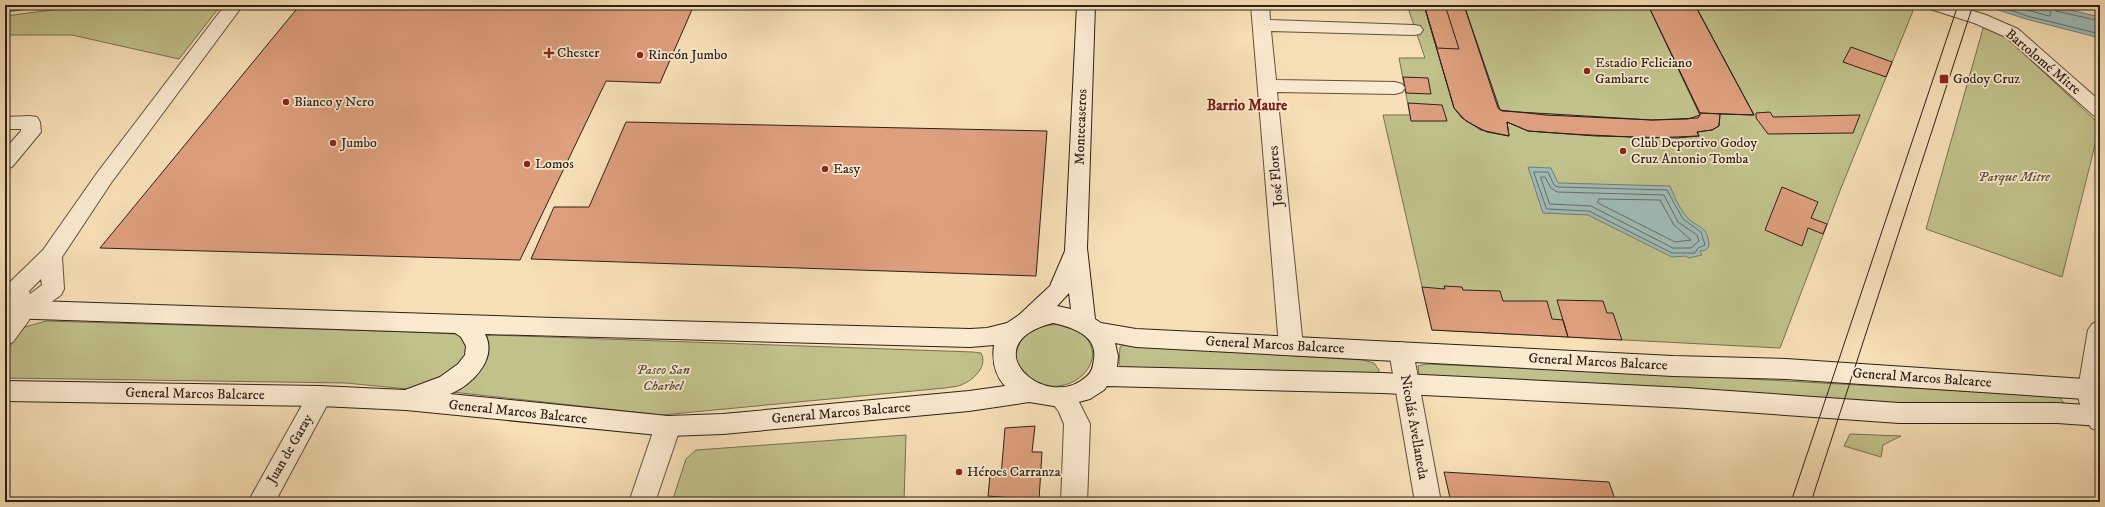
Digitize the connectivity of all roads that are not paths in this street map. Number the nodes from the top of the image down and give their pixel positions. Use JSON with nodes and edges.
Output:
{"nodes":[{"id":1,"x":234,"y":5,"type":"edge"},
{"id":2,"x":1086,"y":5,"type":"edge"},
{"id":3,"x":1936,"y":5,"type":"edge"},
{"id":4,"x":1261,"y":15,"type":"edge"},
{"id":5,"x":1414,"y":30,"type":"dead end"},
{"id":6,"x":1268,"y":86,"type":"junction"},
{"id":7,"x":1395,"y":88,"type":"dead end"},
{"id":8,"x":2100,"y":111,"type":"edge"},
{"id":9,"x":5,"y":123,"type":"edge"},
{"id":10,"x":5,"y":162,"type":"edge"},
{"id":11,"x":1076,"y":248,"type":"junction"},
{"id":12,"x":14,"y":310,"type":"edge"},
{"id":13,"x":459,"y":324,"type":"junction"},
{"id":14,"x":1019,"y":326,"type":"junction"},
{"id":15,"x":1091,"y":326,"type":"junction"},
{"id":16,"x":2100,"y":330,"type":"edge"},
{"id":17,"x":5,"y":336,"type":"edge"},
{"id":18,"x":1291,"y":346,"type":"junction"},
{"id":19,"x":1401,"y":352,"type":"junction"},
{"id":20,"x":1101,"y":376,"type":"junction"},
{"id":21,"x":1406,"y":385,"type":"junction"},
{"id":22,"x":2095,"y":389,"type":"edge"},
{"id":23,"x":5,"y":391,"type":"edge"},
{"id":24,"x":1029,"y":392,"type":"junction"},
{"id":25,"x":320,"y":396,"type":"junction"},
{"id":26,"x":1060,"y":397,"type":"junction"},
{"id":27,"x":406,"y":400,"type":"junction"},
{"id":28,"x":2099,"y":418,"type":"edge"},
{"id":29,"x":668,"y":426,"type":"junction"},
{"id":30,"x":261,"y":502,"type":"edge"},
{"id":31,"x":642,"y":502,"type":"edge"},
{"id":32,"x":1074,"y":502,"type":"edge"},
{"id":33,"x":1428,"y":502,"type":"edge"}],
"edges":[{"from":1,"to":12,"type":"main road"},
{"from":2,"to":11,"type":"main road","name":"Montecaseros"},
{"from":3,"to":8,"type":"main road","name":"Bartolomé Mitre"},
{"from":4,"to":5,"type":"main road"},
{"from":4,"to":6,"type":"main road","name":"José Flores"},
{"from":6,"to":7,"type":"main road"},
{"from":6,"to":18,"type":"main road","name":"José Flores"},
{"from":9,"to":10,"type":"main road"},
{"from":11,"to":14,"type":"main road","name":"Montecaseros"},
{"from":11,"to":15,"type":"main road","name":"Montecaseros"},
{"from":12,"to":13,"type":"main road"},
{"from":12,"to":17,"type":"main road"},
{"from":13,"to":14,"type":"main road"},
{"from":13,"to":27,"type":"main road"},
{"from":14,"to":15,"type":"main road"},
{"from":14,"to":24,"type":"main road"},
{"from":15,"to":18,"type":"main road","name":"General Marcos Balcarce"},
{"from":15,"to":20,"type":"main road"},
{"from":16,"to":22,"type":"main road"},
{"from":18,"to":19,"type":"main road","name":"General Marcos Balcarce"},
{"from":19,"to":21,"type":"main road","name":"Nicolás Avellaneda"},
{"from":19,"to":22,"type":"main road","name":"General Marcos Balcarce"},
{"from":20,"to":21,"type":"main road"},
{"from":20,"to":26,"type":"main road"},
{"from":21,"to":28,"type":"main road"},
{"from":21,"to":33,"type":"main road","name":"Nicolás Avellaneda"},
{"from":22,"to":28,"type":"main road"},
{"from":23,"to":25,"type":"main road","name":"General Marcos Balcarce"},
{"from":24,"to":26,"type":"main road"},
{"from":24,"to":29,"type":"main road","name":"General Marcos Balcarce"},
{"from":25,"to":27,"type":"main road","name":"General Marcos Balcarce"},
{"from":25,"to":30,"type":"main road","name":"Juan de Garay"},
{"from":26,"to":32,"type":"main road"},
{"from":27,"to":29,"type":"main road","name":"General Marcos Balcarce"},
{"from":29,"to":31,"type":"main road"}]}
